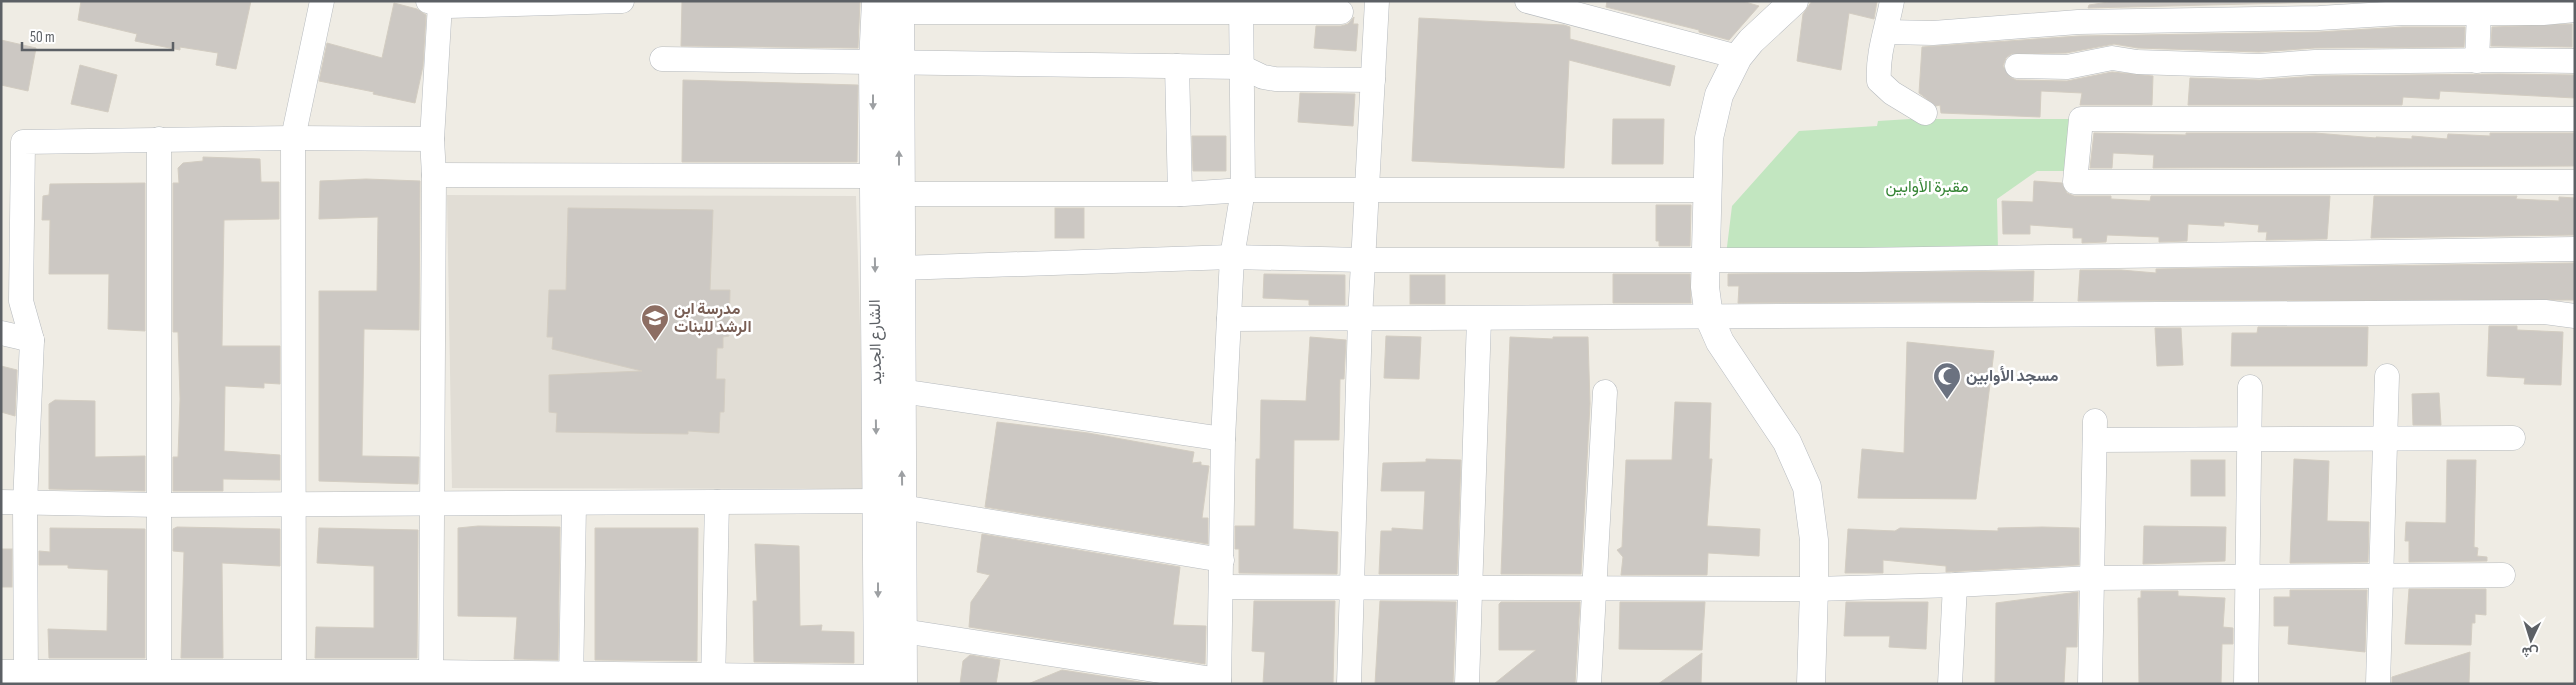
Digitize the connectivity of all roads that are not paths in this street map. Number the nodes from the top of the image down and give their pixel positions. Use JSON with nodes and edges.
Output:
{"nodes":[{"id":1,"x":322,"y":1,"type":"edge"},
{"id":2,"x":622,"y":1,"type":"edge"},
{"id":3,"x":1377,"y":1,"type":"edge"},
{"id":4,"x":1527,"y":1,"type":"edge"},
{"id":5,"x":1794,"y":1,"type":"edge"},
{"id":6,"x":1892,"y":1,"type":"edge"},
{"id":7,"x":434,"y":3,"type":"edge"},
{"id":8,"x":892,"y":5,"type":"edge"},
{"id":9,"x":1002,"y":6,"type":"edge"},
{"id":10,"x":1241,"y":6,"type":"edge"},
{"id":11,"x":2575,"y":10,"type":"edge"},
{"id":12,"x":1341,"y":12,"type":"dead end"},
{"id":13,"x":2479,"y":12,"type":"junction"},
{"id":14,"x":1887,"y":32,"type":"junction"},
{"id":15,"x":1738,"y":57,"type":"junction"},
{"id":16,"x":662,"y":59,"type":"dead end"},
{"id":17,"x":2477,"y":61,"type":"junction"},
{"id":18,"x":2575,"y":61,"type":"edge"},
{"id":19,"x":886,"y":63,"type":"junction"},
{"id":20,"x":1177,"y":66,"type":"junction"},
{"id":21,"x":2016,"y":66,"type":"dead end"},
{"id":22,"x":1242,"y":67,"type":"junction"},
{"id":23,"x":1372,"y":80,"type":"junction"},
{"id":24,"x":1925,"y":113,"type":"dead end"},
{"id":25,"x":2575,"y":118,"type":"edge"},
{"id":26,"x":293,"y":138,"type":"junction"},
{"id":27,"x":159,"y":139,"type":"junction"},
{"id":28,"x":432,"y":139,"type":"junction"},
{"id":29,"x":434,"y":175,"type":"junction"},
{"id":30,"x":874,"y":176,"type":"junction"},
{"id":31,"x":2575,"y":182,"type":"edge"},
{"id":32,"x":1244,"y":190,"type":"junction"},
{"id":33,"x":1706,"y":190,"type":"junction"},
{"id":34,"x":1367,"y":192,"type":"junction"},
{"id":35,"x":900,"y":194,"type":"junction"},
{"id":36,"x":1180,"y":194,"type":"junction"},
{"id":37,"x":2575,"y":249,"type":"edge"},
{"id":38,"x":1232,"y":257,"type":"junction"},
{"id":39,"x":1363,"y":260,"type":"junction"},
{"id":40,"x":1704,"y":260,"type":"junction"},
{"id":41,"x":900,"y":268,"type":"junction"},
{"id":42,"x":2575,"y":316,"type":"edge"},
{"id":43,"x":1709,"y":317,"type":"junction"},
{"id":44,"x":1230,"y":319,"type":"junction"},
{"id":45,"x":1360,"y":319,"type":"junction"},
{"id":46,"x":1478,"y":319,"type":"junction"},
{"id":47,"x":1,"y":333,"type":"edge"},
{"id":48,"x":32,"y":340,"type":"junction"},
{"id":49,"x":2387,"y":376,"type":"dead end"},
{"id":50,"x":2250,"y":387,"type":"dead end"},
{"id":51,"x":901,"y":391,"type":"junction"},
{"id":52,"x":1605,"y":392,"type":"dead end"},
{"id":53,"x":2385,"y":438,"type":"junction"},
{"id":54,"x":2513,"y":438,"type":"dead end"},
{"id":55,"x":1223,"y":439,"type":"junction"},
{"id":56,"x":2250,"y":440,"type":"junction"},
{"id":57,"x":1,"y":502,"type":"edge"},
{"id":58,"x":717,"y":502,"type":"junction"},
{"id":59,"x":432,"y":503,"type":"junction"},
{"id":60,"x":25,"y":504,"type":"junction"},
{"id":61,"x":294,"y":504,"type":"junction"},
{"id":62,"x":574,"y":504,"type":"junction"},
{"id":63,"x":890,"y":504,"type":"junction"},
{"id":64,"x":159,"y":505,"type":"junction"},
{"id":65,"x":1222,"y":560,"type":"junction"},
{"id":66,"x":2503,"y":575,"type":"dead end"},
{"id":67,"x":2381,"y":576,"type":"junction"},
{"id":68,"x":2247,"y":577,"type":"junction"},
{"id":69,"x":2092,"y":578,"type":"junction"},
{"id":70,"x":1955,"y":585,"type":"junction"},
{"id":71,"x":1471,"y":586,"type":"junction"},
{"id":72,"x":1221,"y":587,"type":"junction"},
{"id":73,"x":1352,"y":587,"type":"junction"},
{"id":74,"x":1594,"y":587,"type":"junction"},
{"id":75,"x":1814,"y":589,"type":"junction"},
{"id":76,"x":903,"y":631,"type":"junction"},
{"id":77,"x":1,"y":672,"type":"edge"},
{"id":78,"x":26,"y":678,"type":"edge"},
{"id":79,"x":159,"y":678,"type":"edge"},
{"id":80,"x":294,"y":678,"type":"edge"},
{"id":81,"x":431,"y":678,"type":"edge"},
{"id":82,"x":571,"y":678,"type":"edge"},
{"id":83,"x":713,"y":680,"type":"edge"},
{"id":84,"x":886,"y":681,"type":"edge"},
{"id":85,"x":1219,"y":682,"type":"edge"},
{"id":86,"x":1349,"y":684,"type":"edge"},
{"id":87,"x":1467,"y":684,"type":"edge"},
{"id":88,"x":1589,"y":684,"type":"edge"},
{"id":89,"x":1811,"y":684,"type":"edge"},
{"id":90,"x":1950,"y":684,"type":"edge"},
{"id":91,"x":2090,"y":684,"type":"edge"},
{"id":92,"x":2246,"y":684,"type":"edge"},
{"id":93,"x":2378,"y":684,"type":"edge"}],
"edges":[{"from":1,"to":26,"type":"street"},
{"from":2,"to":7,"type":"street"},
{"from":3,"to":23,"type":"street"},
{"from":4,"to":15,"type":"street"},
{"from":5,"to":15,"type":"street"},
{"from":6,"to":14,"type":"street"},
{"from":7,"to":28,"type":"street"},
{"from":8,"to":9,"type":"street"},
{"from":8,"to":19,"type":"street","name":"الشارع الجديد"},
{"from":9,"to":10,"type":"street"},
{"from":10,"to":12,"type":"street"},
{"from":10,"to":22,"type":"street"},
{"from":11,"to":13,"type":"street"},
{"from":13,"to":14,"type":"street"},
{"from":13,"to":17,"type":"street"},
{"from":14,"to":24,"type":"street"},
{"from":15,"to":33,"type":"street"},
{"from":16,"to":19,"type":"street"},
{"from":17,"to":18,"type":"street"},
{"from":17,"to":21,"type":"street"},
{"from":19,"to":20,"type":"street"},
{"from":19,"to":30,"type":"street","name":"الشارع الجديد","one_way":true},
{"from":35,"to":19,"type":"street","name":"الشارع الجديد","one_way":true},
{"from":20,"to":22,"type":"street"},
{"from":20,"to":36,"type":"street"},
{"from":22,"to":23,"type":"street"},
{"from":22,"to":32,"type":"street"},
{"from":23,"to":34,"type":"street"},
{"from":25,"to":31,"type":"street"},
{"from":26,"to":27,"type":"street"},
{"from":26,"to":28,"type":"street"},
{"from":26,"to":61,"type":"street"},
{"from":27,"to":48,"type":"street"},
{"from":27,"to":64,"type":"street"},
{"from":28,"to":29,"type":"street"},
{"from":29,"to":30,"type":"street"},
{"from":29,"to":59,"type":"street"},
{"from":30,"to":63,"type":"street","name":"الشارع الجديد","one_way":true},
{"from":32,"to":34,"type":"street"},
{"from":32,"to":36,"type":"street"},
{"from":32,"to":38,"type":"street"},
{"from":33,"to":34,"type":"street"},
{"from":33,"to":40,"type":"street"},
{"from":34,"to":39,"type":"street"},
{"from":35,"to":36,"type":"street"},
{"from":35,"to":41,"type":"street","name":"الشارع الجديد"},
{"from":37,"to":40,"type":"street"},
{"from":38,"to":39,"type":"street"},
{"from":38,"to":41,"type":"street"},
{"from":38,"to":44,"type":"street"},
{"from":39,"to":40,"type":"street"},
{"from":39,"to":45,"type":"street"},
{"from":40,"to":43,"type":"street"},
{"from":41,"to":51,"type":"street","name":"الشارع الجديد"},
{"from":42,"to":43,"type":"street"},
{"from":43,"to":46,"type":"street"},
{"from":43,"to":75,"type":"street"},
{"from":44,"to":45,"type":"street"},
{"from":44,"to":55,"type":"street"},
{"from":45,"to":46,"type":"street"},
{"from":45,"to":73,"type":"street"},
{"from":46,"to":71,"type":"street"},
{"from":47,"to":48,"type":"street"},
{"from":48,"to":60,"type":"street"},
{"from":49,"to":53,"type":"street"},
{"from":50,"to":56,"type":"street"},
{"from":51,"to":55,"type":"street"},
{"from":63,"to":51,"type":"street","name":"الشارع الجديد","one_way":true},
{"from":52,"to":74,"type":"street"},
{"from":53,"to":54,"type":"street"},
{"from":53,"to":56,"type":"street"},
{"from":53,"to":67,"type":"street"},
{"from":55,"to":65,"type":"street"},
{"from":56,"to":68,"type":"street"},
{"from":56,"to":69,"type":"street"},
{"from":57,"to":60,"type":"street"},
{"from":58,"to":62,"type":"street"},
{"from":58,"to":63,"type":"street"},
{"from":58,"to":83,"type":"street"},
{"from":59,"to":61,"type":"street"},
{"from":59,"to":62,"type":"street"},
{"from":59,"to":81,"type":"street"},
{"from":60,"to":64,"type":"street"},
{"from":60,"to":78,"type":"street"},
{"from":61,"to":64,"type":"street"},
{"from":61,"to":80,"type":"street"},
{"from":62,"to":82,"type":"street"},
{"from":63,"to":65,"type":"street"},
{"from":63,"to":76,"type":"street","name":"الشارع الجديد"},
{"from":63,"to":84,"type":"street","name":"الشارع الجديد","one_way":true},
{"from":64,"to":79,"type":"street"},
{"from":65,"to":72,"type":"street"},
{"from":66,"to":67,"type":"street"},
{"from":67,"to":68,"type":"street"},
{"from":67,"to":93,"type":"street"},
{"from":68,"to":69,"type":"street"},
{"from":68,"to":92,"type":"street"},
{"from":69,"to":70,"type":"street"},
{"from":69,"to":91,"type":"street"},
{"from":70,"to":75,"type":"street"},
{"from":70,"to":90,"type":"street"},
{"from":71,"to":73,"type":"street"},
{"from":71,"to":74,"type":"street"},
{"from":71,"to":87,"type":"street"},
{"from":72,"to":73,"type":"street"},
{"from":72,"to":85,"type":"street"},
{"from":73,"to":86,"type":"street"},
{"from":74,"to":75,"type":"street"},
{"from":74,"to":88,"type":"street"},
{"from":75,"to":89,"type":"street"},
{"from":76,"to":84,"type":"street","name":"الشارع الجديد"},
{"from":76,"to":85,"type":"street"},
{"from":77,"to":78,"type":"street"},
{"from":78,"to":79,"type":"street"},
{"from":79,"to":80,"type":"street"},
{"from":80,"to":81,"type":"street"},
{"from":81,"to":82,"type":"street"},
{"from":82,"to":83,"type":"street"},
{"from":83,"to":84,"type":"street"}]}
